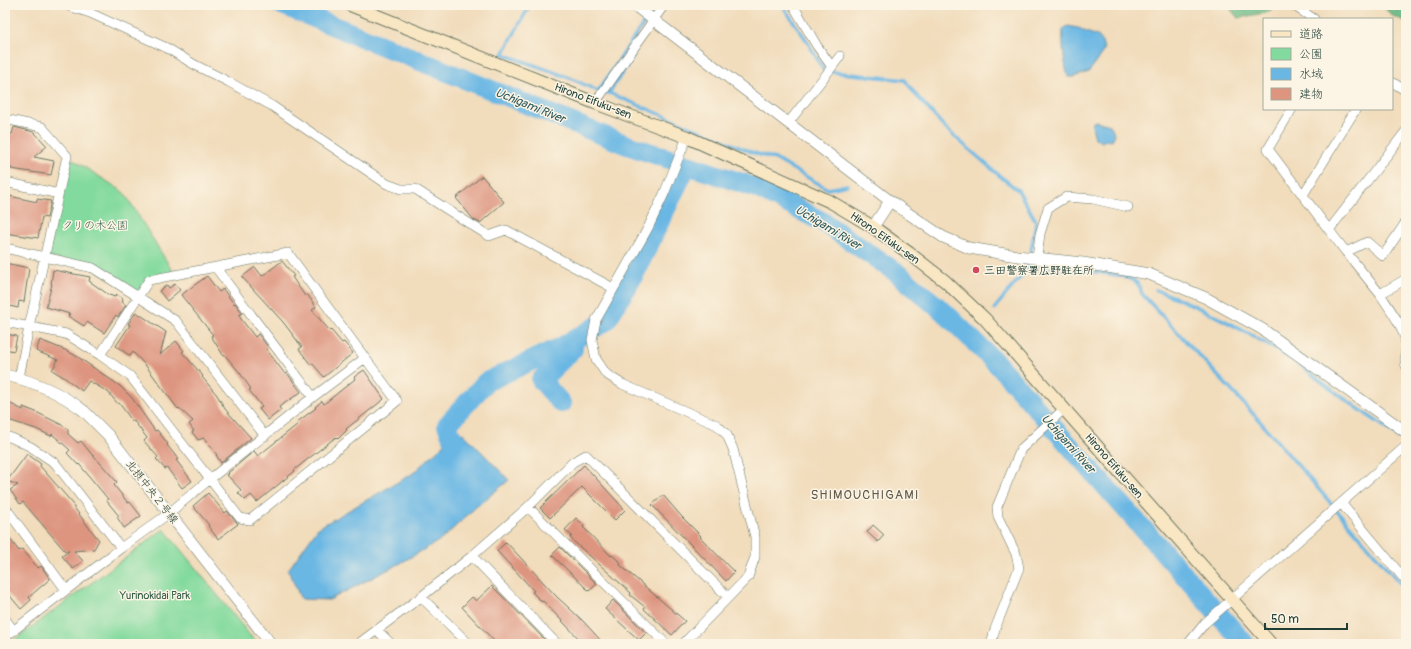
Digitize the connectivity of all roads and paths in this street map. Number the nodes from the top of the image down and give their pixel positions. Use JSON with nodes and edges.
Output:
{"nodes":[{"id":1,"x":66,"y":5,"type":"edge"},
{"id":2,"x":350,"y":5,"type":"edge"},
{"id":3,"x":634,"y":5,"type":"edge"},
{"id":4,"x":664,"y":5,"type":"edge"},
{"id":5,"x":793,"y":5,"type":"edge"},
{"id":6,"x":1293,"y":5,"type":"edge"},
{"id":7,"x":1312,"y":18,"type":"edge"},
{"id":8,"x":654,"y":19,"type":"junction"},
{"id":9,"x":840,"y":56,"type":"dead end"},
{"id":10,"x":832,"y":67,"type":"junction"},
{"id":11,"x":1393,"y":83,"type":"edge"},
{"id":12,"x":1406,"y":91,"type":"edge"},
{"id":13,"x":595,"y":103,"type":"junction"},
{"id":14,"x":1291,"y":110,"type":"edge"},
{"id":15,"x":1355,"y":110,"type":"edge"},
{"id":16,"x":5,"y":119,"type":"edge"},
{"id":17,"x":789,"y":122,"type":"junction"},
{"id":18,"x":1406,"y":131,"type":"edge"},
{"id":19,"x":685,"y":141,"type":"junction"},
{"id":20,"x":5,"y":182,"type":"edge"},
{"id":21,"x":59,"y":194,"type":"junction"},
{"id":22,"x":1302,"y":195,"type":"junction"},
{"id":23,"x":890,"y":201,"type":"junction"},
{"id":24,"x":1128,"y":207,"type":"dead end"},
{"id":25,"x":1406,"y":222,"type":"edge"},
{"id":26,"x":873,"y":226,"type":"junction"},
{"id":27,"x":1329,"y":230,"type":"junction"},
{"id":28,"x":5,"y":248,"type":"edge"},
{"id":29,"x":1346,"y":252,"type":"junction"},
{"id":30,"x":45,"y":256,"type":"junction"},
{"id":31,"x":1036,"y":258,"type":"junction"},
{"id":32,"x":216,"y":268,"type":"junction"},
{"id":33,"x":1406,"y":279,"type":"edge"},
{"id":34,"x":613,"y":288,"type":"junction"},
{"id":35,"x":1380,"y":294,"type":"junction"},
{"id":36,"x":139,"y":297,"type":"junction"},
{"id":37,"x":5,"y":322,"type":"edge"},
{"id":38,"x":1403,"y":324,"type":"edge"},
{"id":39,"x":29,"y":327,"type":"junction"},
{"id":40,"x":1406,"y":344,"type":"edge"},
{"id":41,"x":100,"y":355,"type":"junction"},
{"id":42,"x":366,"y":358,"type":"junction"},
{"id":43,"x":1406,"y":366,"type":"edge"},
{"id":44,"x":5,"y":375,"type":"edge"},
{"id":45,"x":19,"y":378,"type":"junction"},
{"id":46,"x":313,"y":397,"type":"junction"},
{"id":47,"x":1064,"y":409,"type":"junction"},
{"id":48,"x":1406,"y":432,"type":"edge"},
{"id":49,"x":5,"y":436,"type":"edge"},
{"id":50,"x":265,"y":436,"type":"junction"},
{"id":51,"x":1406,"y":446,"type":"edge"},
{"id":52,"x":210,"y":479,"type":"junction"},
{"id":53,"x":1341,"y":503,"type":"junction"},
{"id":54,"x":528,"y":506,"type":"junction"},
{"id":55,"x":5,"y":507,"type":"edge"},
{"id":56,"x":168,"y":514,"type":"junction"},
{"id":57,"x":122,"y":548,"type":"junction"},
{"id":58,"x":472,"y":556,"type":"junction"},
{"id":59,"x":1406,"y":581,"type":"edge"},
{"id":60,"x":66,"y":590,"type":"junction"},
{"id":61,"x":421,"y":597,"type":"junction"},
{"id":62,"x":728,"y":597,"type":"junction"},
{"id":63,"x":1232,"y":600,"type":"junction"},
{"id":64,"x":5,"y":619,"type":"edge"},
{"id":65,"x":377,"y":630,"type":"junction"},
{"id":66,"x":14,"y":631,"type":"junction"},
{"id":67,"x":5,"y":637,"type":"edge"},
{"id":68,"x":271,"y":644,"type":"edge"},
{"id":69,"x":358,"y":644,"type":"edge"},
{"id":70,"x":391,"y":644,"type":"edge"},
{"id":71,"x":469,"y":644,"type":"edge"},
{"id":72,"x":557,"y":644,"type":"edge"},
{"id":73,"x":666,"y":644,"type":"edge"},
{"id":74,"x":683,"y":644,"type":"edge"},
{"id":75,"x":991,"y":644,"type":"edge"},
{"id":76,"x":1188,"y":644,"type":"edge"},
{"id":77,"x":1271,"y":644,"type":"edge"}],
"edges":[{"from":1,"to":34,"type":"street"},
{"from":2,"to":13,"type":"main road","name":"Hirono Eifuku-sen"},
{"from":3,"to":8,"type":"street"},
{"from":4,"to":8,"type":"street"},
{"from":5,"to":10,"type":"street"},
{"from":6,"to":7,"type":"street"},
{"from":8,"to":13,"type":"street"},
{"from":8,"to":17,"type":"street"},
{"from":9,"to":10,"type":"street"},
{"from":10,"to":17,"type":"street"},
{"from":11,"to":12,"type":"street"},
{"from":13,"to":19,"type":"main road","name":"Hirono Eifuku-sen"},
{"from":14,"to":22,"type":"street"},
{"from":15,"to":22,"type":"street"},
{"from":16,"to":21,"type":"street"},
{"from":17,"to":23,"type":"street"},
{"from":18,"to":27,"type":"street"},
{"from":19,"to":26,"type":"main road","name":"Hirono Eifuku-sen"},
{"from":19,"to":34,"type":"street"},
{"from":20,"to":21,"type":"street"},
{"from":21,"to":30,"type":"street"},
{"from":22,"to":27,"type":"street"},
{"from":23,"to":26,"type":"street"},
{"from":23,"to":31,"type":"street"},
{"from":24,"to":31,"type":"street"},
{"from":25,"to":29,"type":"street"},
{"from":26,"to":47,"type":"main road","name":"Hirono Eifuku-sen"},
{"from":27,"to":29,"type":"street"},
{"from":28,"to":30,"type":"street"},
{"from":29,"to":35,"type":"street"},
{"from":30,"to":36,"type":"street"},
{"from":30,"to":39,"type":"street"},
{"from":31,"to":48,"type":"street"},
{"from":32,"to":36,"type":"street"},
{"from":32,"to":42,"type":"street"},
{"from":32,"to":46,"type":"street"},
{"from":33,"to":35,"type":"street"},
{"from":34,"to":62,"type":"street"},
{"from":35,"to":38,"type":"street"},
{"from":36,"to":41,"type":"street"},
{"from":36,"to":50,"type":"street"},
{"from":37,"to":39,"type":"street"},
{"from":38,"to":40,"type":"street"},
{"from":39,"to":41,"type":"street"},
{"from":39,"to":45,"type":"street"},
{"from":40,"to":43,"type":"street"},
{"from":41,"to":52,"type":"street"},
{"from":42,"to":46,"type":"street"},
{"from":42,"to":52,"type":"street"},
{"from":44,"to":45,"type":"street","name":"北摂中央２号線"},
{"from":45,"to":56,"type":"street","name":"北摂中央２号線"},
{"from":46,"to":50,"type":"street"},
{"from":47,"to":63,"type":"main road","name":"Hirono Eifuku-sen"},
{"from":47,"to":75,"type":"street"},
{"from":49,"to":57,"type":"street"},
{"from":50,"to":52,"type":"street"},
{"from":51,"to":53,"type":"street"},
{"from":52,"to":56,"type":"street"},
{"from":53,"to":59,"type":"street"},
{"from":53,"to":63,"type":"street"},
{"from":54,"to":58,"type":"street"},
{"from":54,"to":62,"type":"street"},
{"from":54,"to":73,"type":"street"},
{"from":55,"to":60,"type":"street"},
{"from":56,"to":57,"type":"street"},
{"from":56,"to":68,"type":"street","name":"北摂中央２号線"},
{"from":57,"to":60,"type":"street"},
{"from":58,"to":61,"type":"street"},
{"from":58,"to":72,"type":"street"},
{"from":60,"to":66,"type":"street"},
{"from":61,"to":65,"type":"street"},
{"from":61,"to":71,"type":"street"},
{"from":62,"to":74,"type":"street"},
{"from":63,"to":76,"type":"street"},
{"from":63,"to":77,"type":"main road","name":"Hirono Eifuku-sen"},
{"from":64,"to":66,"type":"street"},
{"from":65,"to":69,"type":"street"},
{"from":65,"to":70,"type":"street"},
{"from":66,"to":67,"type":"street"}]}
